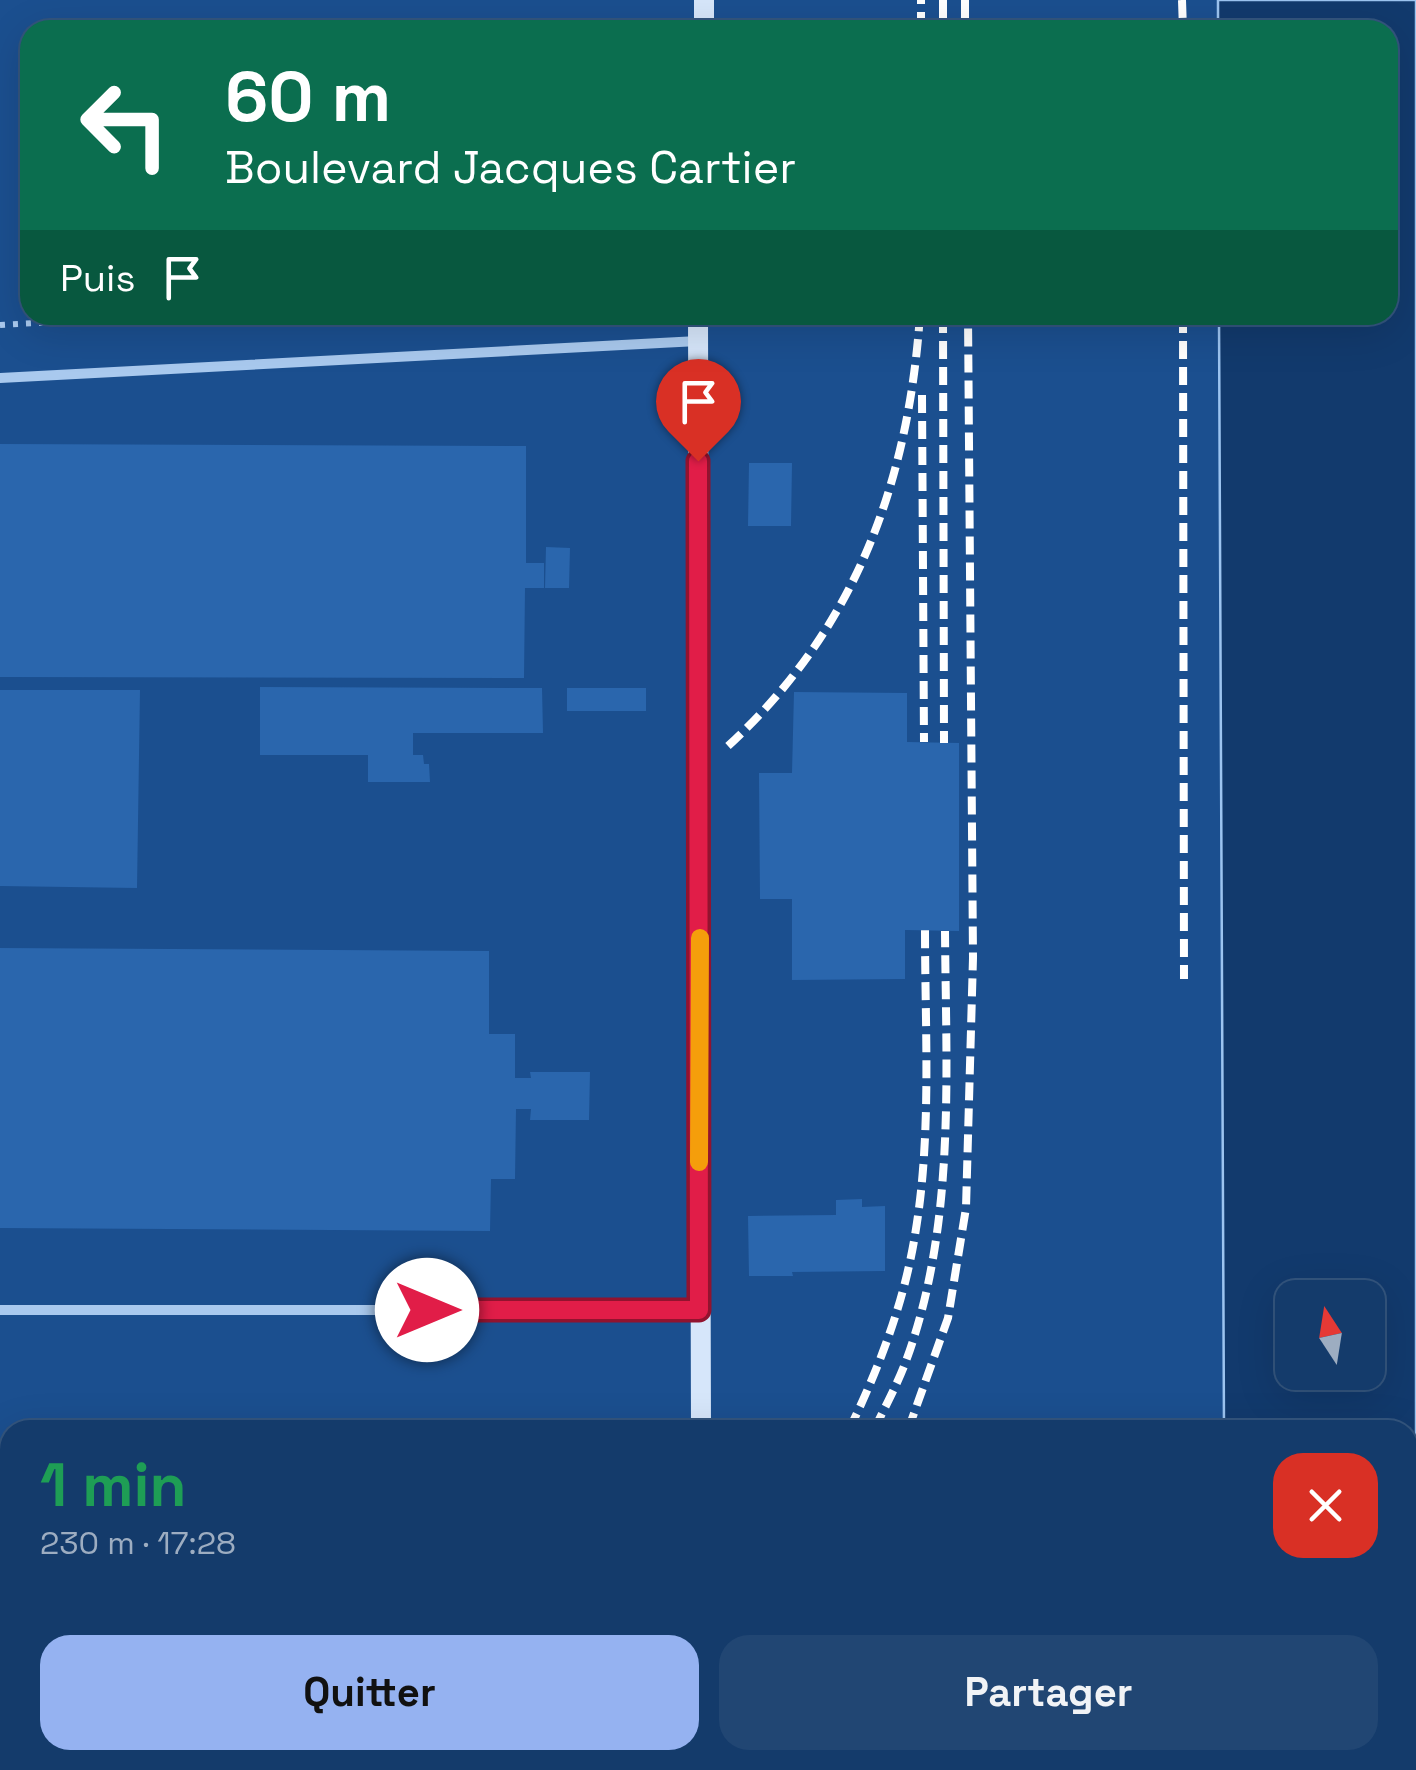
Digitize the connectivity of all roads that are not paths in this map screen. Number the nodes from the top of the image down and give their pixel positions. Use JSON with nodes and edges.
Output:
{"nodes":[{"id":1,"x":698,"y":325,"type":"edge"},
{"id":2,"x":698,"y":341,"type":"junction"},
{"id":3,"x":0,"y":378,"type":"edge"},
{"id":4,"x":0,"y":1310,"type":"edge"},
{"id":5,"x":699,"y":1310,"type":"junction"},
{"id":6,"x":701,"y":1420,"type":"edge"}],
"edges":[{"from":1,"to":2,"type":"street"},
{"from":2,"to":3,"type":"street"},
{"from":2,"to":5,"type":"street"},
{"from":4,"to":5,"type":"street"},
{"from":5,"to":6,"type":"street"}]}
